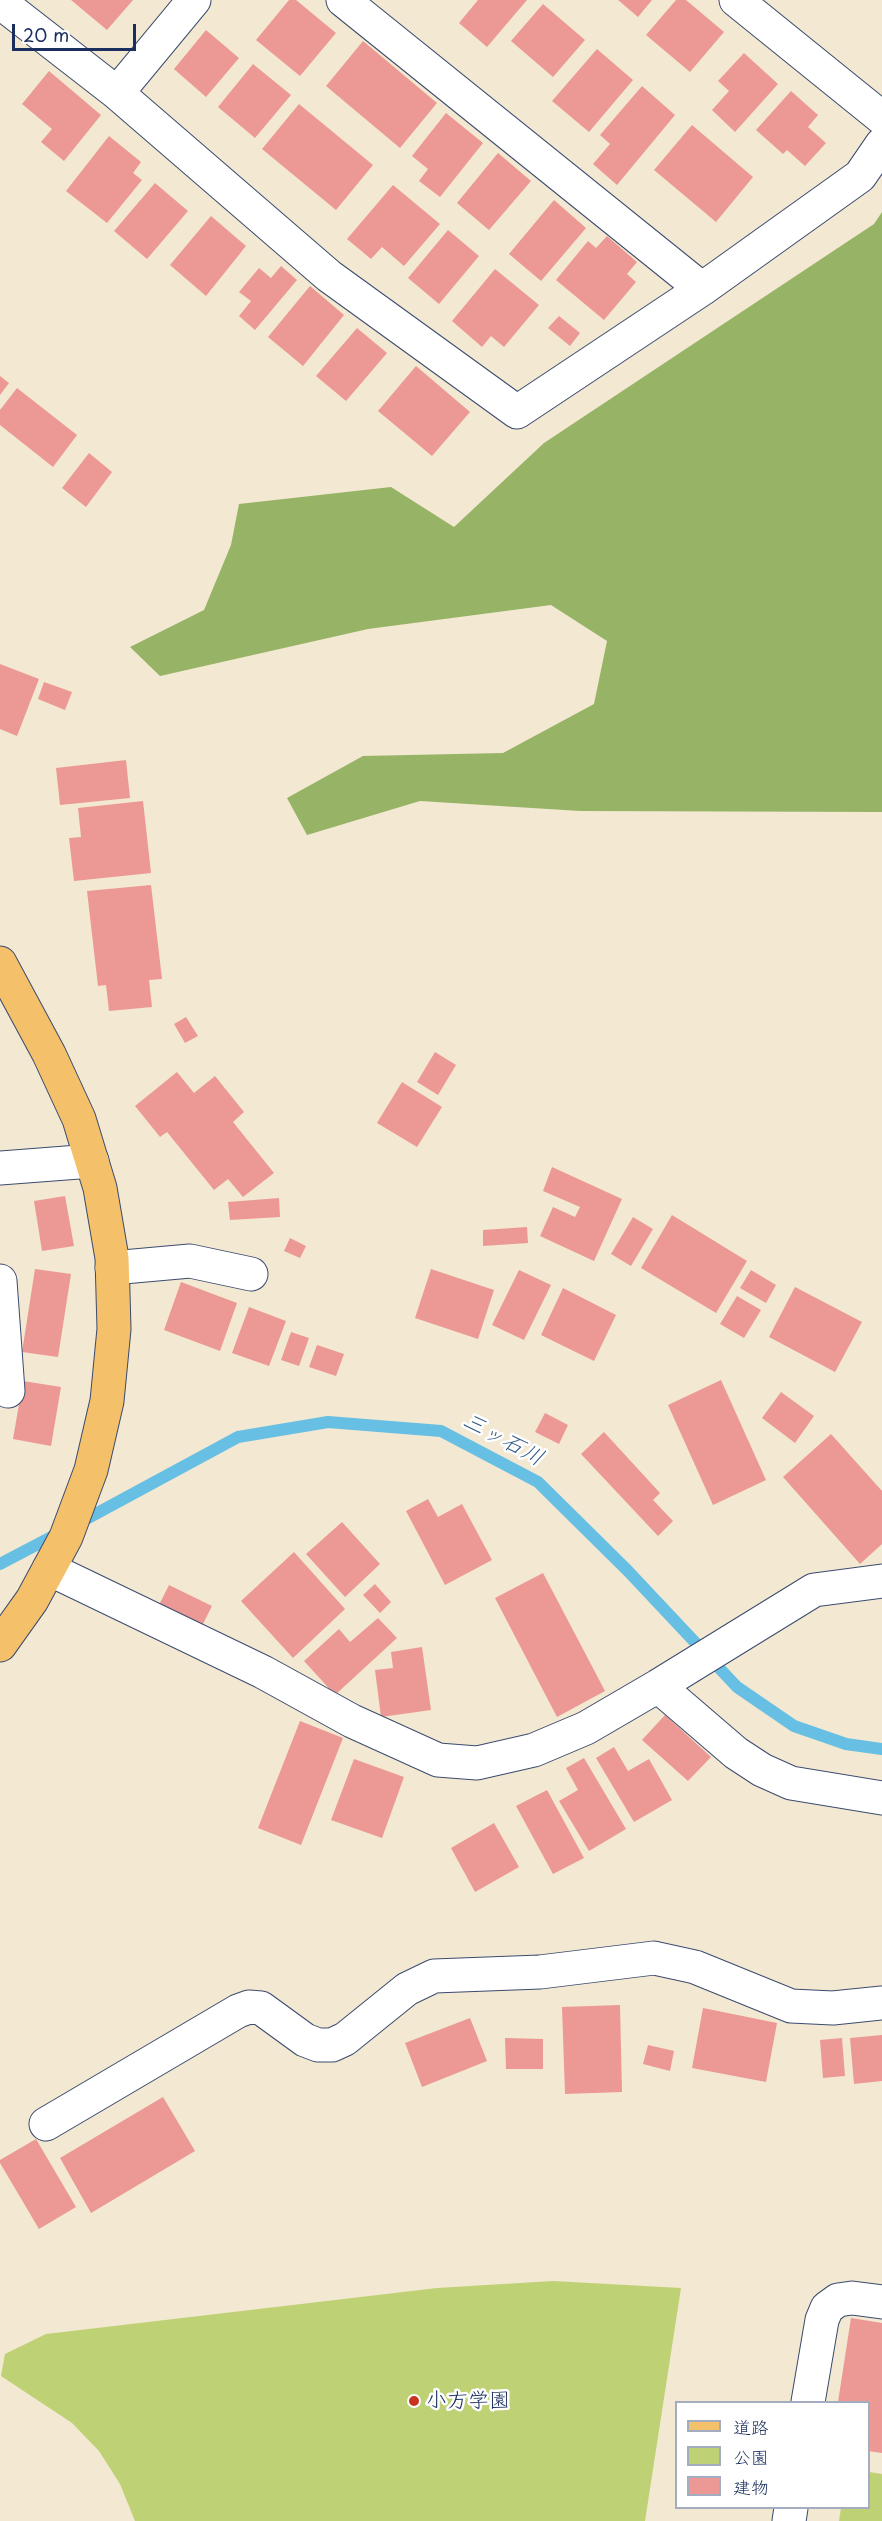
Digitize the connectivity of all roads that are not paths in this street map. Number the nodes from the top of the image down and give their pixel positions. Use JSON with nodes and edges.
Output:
{"nodes":[{"id":1,"x":194,"y":0,"type":"edge"},
{"id":2,"x":343,"y":0,"type":"edge"},
{"id":3,"x":736,"y":0,"type":"edge"},
{"id":4,"x":9,"y":9,"type":"dead end"},
{"id":5,"x":117,"y":93,"type":"junction"},
{"id":6,"x":882,"y":118,"type":"edge"},
{"id":7,"x":882,"y":144,"type":"edge"},
{"id":8,"x":702,"y":289,"type":"junction"},
{"id":9,"x":0,"y":963,"type":"edge"},
{"id":10,"x":92,"y":1161,"type":"junction"},
{"id":11,"x":0,"y":1168,"type":"edge"},
{"id":12,"x":112,"y":1268,"type":"junction"},
{"id":13,"x":251,"y":1274,"type":"dead end"},
{"id":14,"x":1,"y":1297,"type":"edge"},
{"id":15,"x":8,"y":1391,"type":"dead end"},
{"id":16,"x":49,"y":1569,"type":"junction"},
{"id":17,"x":882,"y":1581,"type":"edge"},
{"id":18,"x":0,"y":1645,"type":"edge"},
{"id":19,"x":664,"y":1683,"type":"junction"},
{"id":20,"x":882,"y":1798,"type":"edge"},
{"id":21,"x":882,"y":2003,"type":"edge"},
{"id":22,"x":46,"y":2124,"type":"dead end"},
{"id":23,"x":882,"y":2302,"type":"edge"},
{"id":24,"x":808,"y":2401,"type":"edge"}],
"edges":[{"from":1,"to":5,"type":"street"},
{"from":2,"to":8,"type":"street"},
{"from":3,"to":6,"type":"street"},
{"from":4,"to":5,"type":"street"},
{"from":5,"to":8,"type":"street"},
{"from":7,"to":8,"type":"street"},
{"from":9,"to":10,"type":"main road"},
{"from":10,"to":11,"type":"street"},
{"from":10,"to":12,"type":"main road"},
{"from":12,"to":13,"type":"street"},
{"from":12,"to":16,"type":"main road"},
{"from":14,"to":15,"type":"street"},
{"from":16,"to":18,"type":"main road"},
{"from":16,"to":19,"type":"street"},
{"from":17,"to":19,"type":"street"},
{"from":19,"to":20,"type":"street"},
{"from":21,"to":22,"type":"street"},
{"from":23,"to":24,"type":"street"}]}
